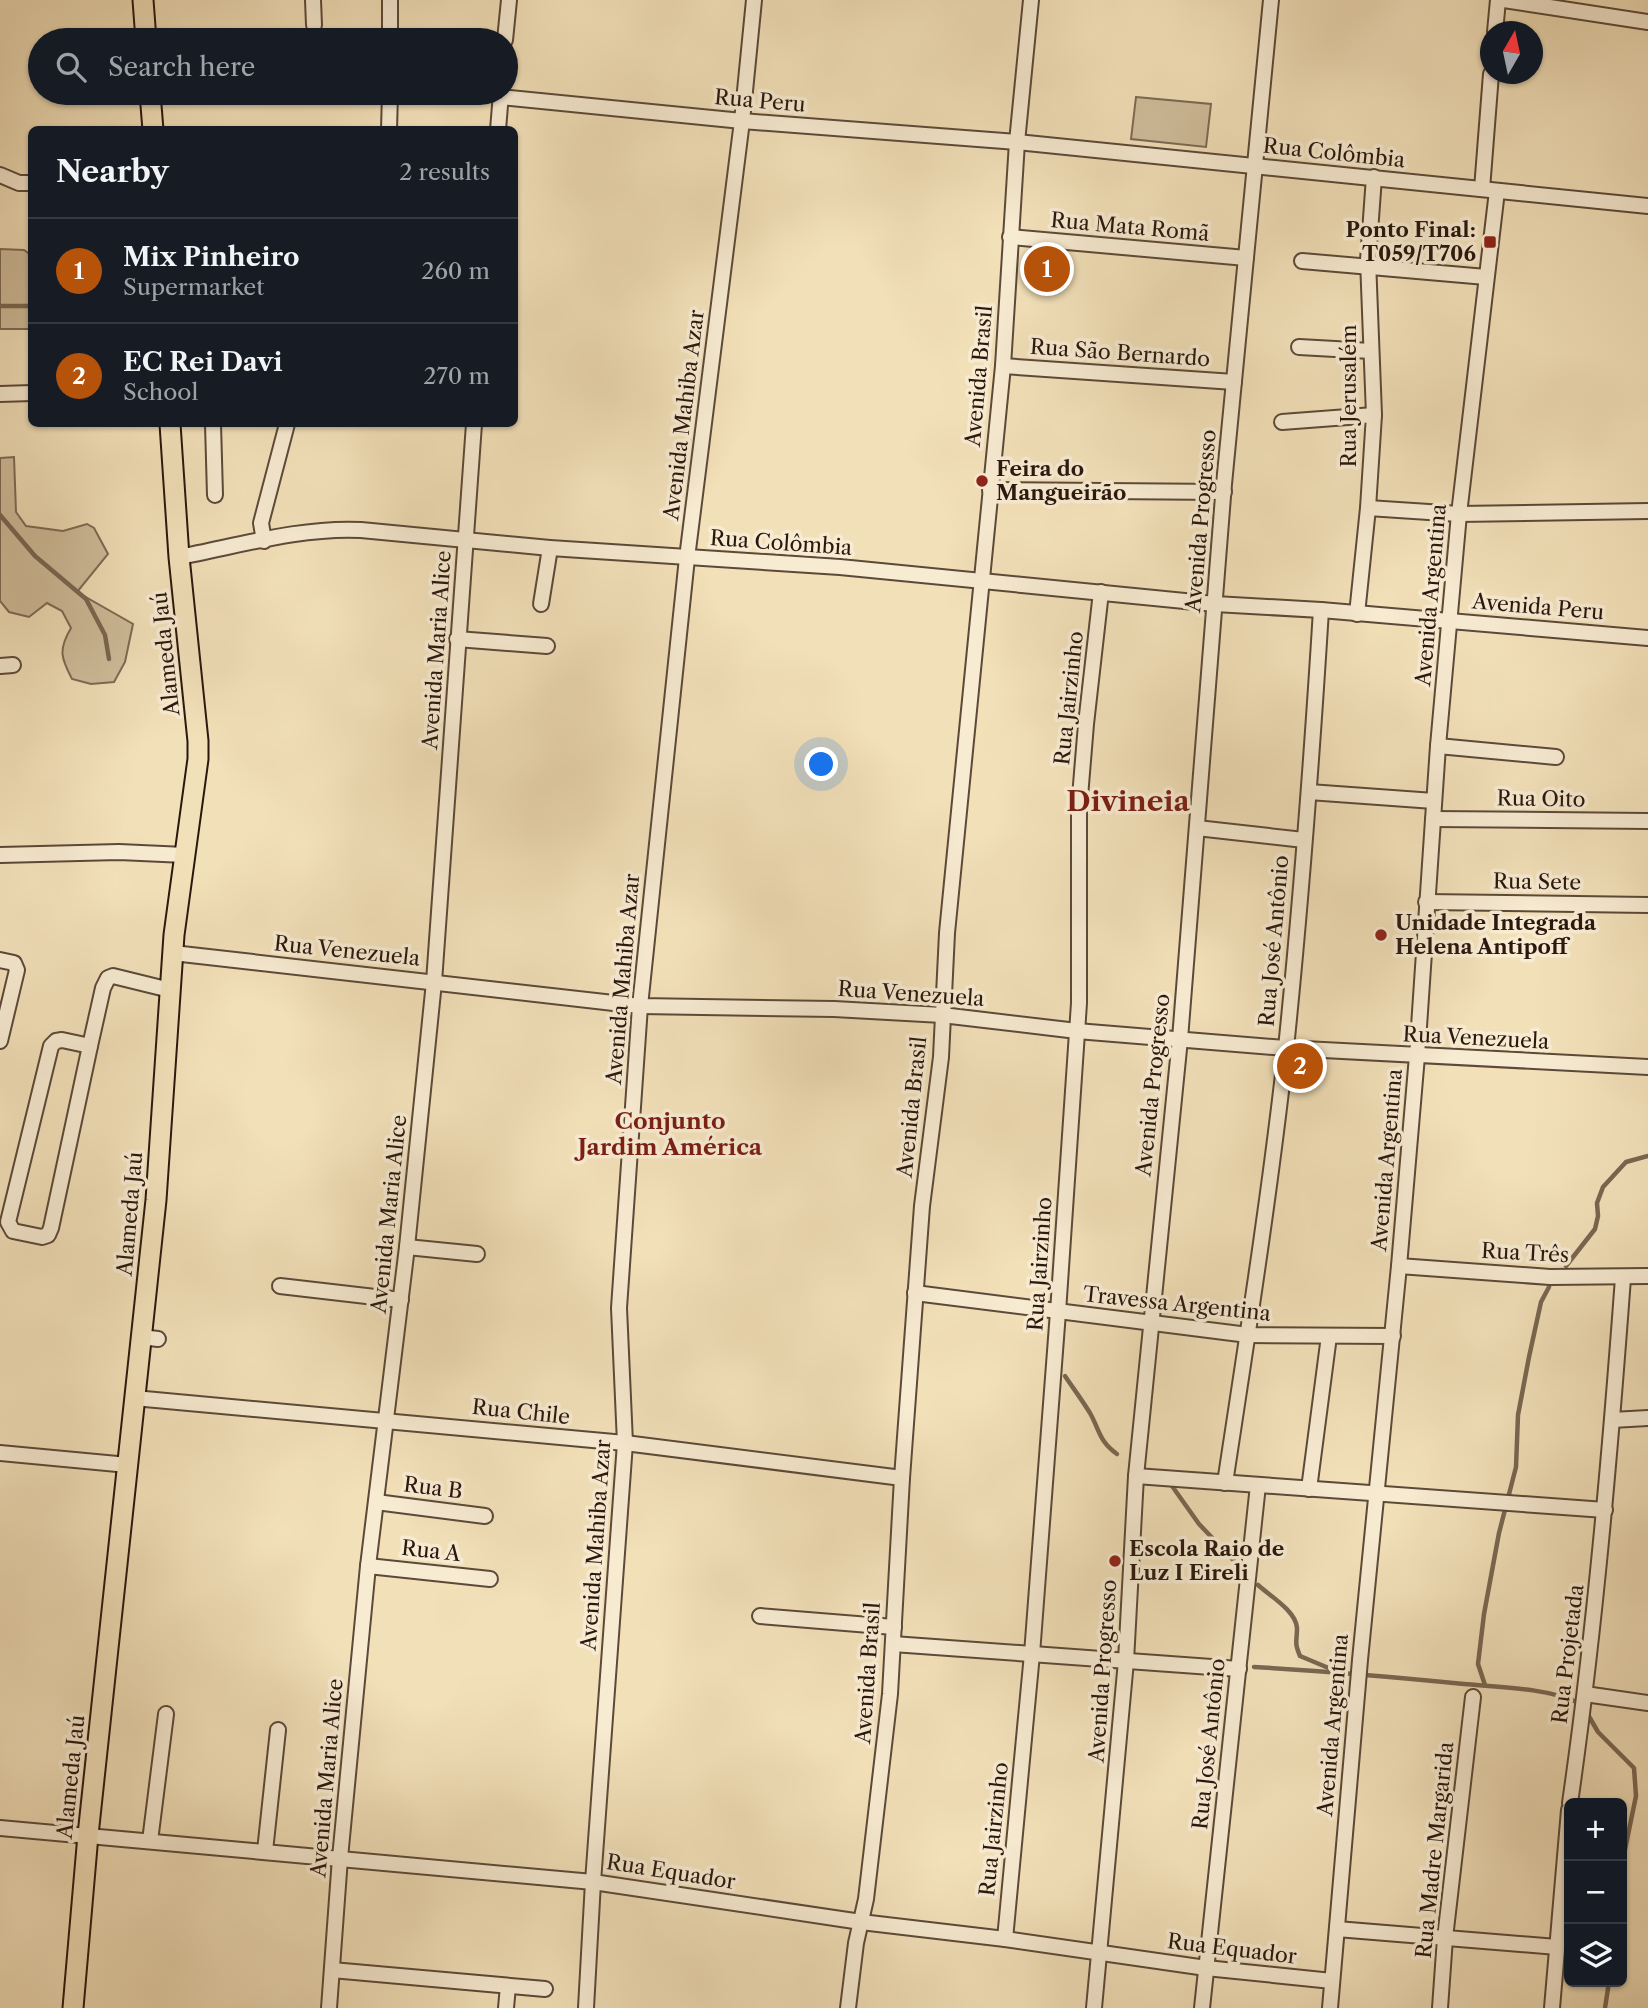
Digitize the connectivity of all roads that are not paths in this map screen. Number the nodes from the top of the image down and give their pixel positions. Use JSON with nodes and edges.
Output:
{"nodes":[{"id":1,"x":143,"y":0,"type":"edge"},
{"id":2,"x":313,"y":0,"type":"edge"},
{"id":3,"x":390,"y":0,"type":"edge"},
{"id":4,"x":509,"y":0,"type":"edge"},
{"id":5,"x":754,"y":0,"type":"edge"},
{"id":6,"x":1031,"y":0,"type":"edge"},
{"id":7,"x":1271,"y":0,"type":"edge"},
{"id":8,"x":1498,"y":0,"type":"edge"},
{"id":9,"x":1504,"y":0,"type":"edge"},
{"id":10,"x":1496,"y":21,"type":"edge"},
{"id":11,"x":1648,"y":22,"type":"edge"},
{"id":12,"x":314,"y":25,"type":"dead end"},
{"id":13,"x":145,"y":28,"type":"edge"},
{"id":14,"x":390,"y":28,"type":"edge"},
{"id":15,"x":506,"y":28,"type":"edge"},
{"id":16,"x":1490,"y":84,"type":"edge"},
{"id":17,"x":518,"y":97,"type":"edge"},
{"id":18,"x":151,"y":105,"type":"edge"},
{"id":19,"x":390,"y":105,"type":"edge"},
{"id":20,"x":500,"y":105,"type":"edge"},
{"id":21,"x":741,"y":121,"type":"junction"},
{"id":22,"x":153,"y":126,"type":"edge"},
{"id":23,"x":389,"y":126,"type":"edge"},
{"id":24,"x":498,"y":126,"type":"edge"},
{"id":25,"x":1017,"y":142,"type":"junction"},
{"id":26,"x":1256,"y":167,"type":"junction"},
{"id":27,"x":0,"y":175,"type":"edge"},
{"id":28,"x":1374,"y":177,"type":"junction"},
{"id":29,"x":28,"y":183,"type":"edge"},
{"id":30,"x":1482,"y":189,"type":"junction"},
{"id":31,"x":1497,"y":191,"type":"junction"},
{"id":32,"x":1648,"y":206,"type":"edge"},
{"id":33,"x":1010,"y":237,"type":"junction"},
{"id":34,"x":1246,"y":258,"type":"junction"},
{"id":35,"x":1302,"y":261,"type":"dead end"},
{"id":36,"x":1368,"y":268,"type":"junction"},
{"id":37,"x":1486,"y":277,"type":"junction"},
{"id":38,"x":1299,"y":347,"type":"dead end"},
{"id":39,"x":1371,"y":351,"type":"junction"},
{"id":40,"x":1003,"y":366,"type":"junction"},
{"id":41,"x":1234,"y":382,"type":"junction"},
{"id":42,"x":28,"y":393,"type":"edge"},
{"id":43,"x":0,"y":394,"type":"edge"},
{"id":44,"x":1374,"y":415,"type":"junction"},
{"id":45,"x":1282,"y":422,"type":"dead end"},
{"id":46,"x":170,"y":427,"type":"edge"},
{"id":47,"x":213,"y":427,"type":"edge"},
{"id":48,"x":286,"y":427,"type":"edge"},
{"id":49,"x":474,"y":427,"type":"edge"},
{"id":50,"x":990,"y":490,"type":"junction"},
{"id":51,"x":1224,"y":492,"type":"junction"},
{"id":52,"x":215,"y":495,"type":"dead end"},
{"id":53,"x":1368,"y":508,"type":"junction"},
{"id":54,"x":1648,"y":512,"type":"edge"},
{"id":55,"x":1459,"y":514,"type":"junction"},
{"id":56,"x":466,"y":539,"type":"junction"},
{"id":57,"x":264,"y":541,"type":"junction"},
{"id":58,"x":550,"y":548,"type":"junction"},
{"id":59,"x":179,"y":557,"type":"junction"},
{"id":60,"x":687,"y":558,"type":"junction"},
{"id":61,"x":981,"y":579,"type":"junction"},
{"id":62,"x":1101,"y":592,"type":"junction"},
{"id":63,"x":541,"y":604,"type":"dead end"},
{"id":64,"x":1215,"y":604,"type":"junction"},
{"id":65,"x":1321,"y":610,"type":"junction"},
{"id":66,"x":1357,"y":614,"type":"junction"},
{"id":67,"x":1450,"y":621,"type":"junction"},
{"id":68,"x":1648,"y":638,"type":"edge"},
{"id":69,"x":457,"y":639,"type":"junction"},
{"id":70,"x":547,"y":646,"type":"dead end"},
{"id":71,"x":1438,"y":746,"type":"junction"},
{"id":72,"x":1556,"y":757,"type":"dead end"},
{"id":73,"x":1309,"y":792,"type":"junction"},
{"id":74,"x":1434,"y":801,"type":"junction"},
{"id":75,"x":1433,"y":818,"type":"junction"},
{"id":76,"x":1648,"y":821,"type":"edge"},
{"id":77,"x":1197,"y":828,"type":"junction"},
{"id":78,"x":1304,"y":840,"type":"junction"},
{"id":79,"x":0,"y":855,"type":"edge"},
{"id":80,"x":185,"y":855,"type":"junction"},
{"id":81,"x":1426,"y":902,"type":"junction"},
{"id":82,"x":1648,"y":905,"type":"edge"},
{"id":83,"x":173,"y":953,"type":"junction"},
{"id":84,"x":0,"y":960,"type":"edge"},
{"id":85,"x":435,"y":982,"type":"junction"},
{"id":86,"x":170,"y":989,"type":"junction"},
{"id":87,"x":640,"y":1006,"type":"junction"},
{"id":88,"x":942,"y":1015,"type":"junction"},
{"id":89,"x":1077,"y":1031,"type":"junction"},
{"id":90,"x":1180,"y":1039,"type":"junction"},
{"id":91,"x":0,"y":1041,"type":"edge"},
{"id":92,"x":90,"y":1046,"type":"junction"},
{"id":93,"x":1286,"y":1048,"type":"junction"},
{"id":94,"x":1417,"y":1056,"type":"junction"},
{"id":95,"x":1648,"y":1068,"type":"edge"},
{"id":96,"x":407,"y":1247,"type":"junction"},
{"id":97,"x":477,"y":1254,"type":"dead end"},
{"id":98,"x":1399,"y":1266,"type":"junction"},
{"id":99,"x":1648,"y":1276,"type":"edge"},
{"id":100,"x":1623,"y":1278,"type":"junction"},
{"id":101,"x":280,"y":1286,"type":"dead end"},
{"id":102,"x":915,"y":1293,"type":"junction"},
{"id":103,"x":401,"y":1300,"type":"junction"},
{"id":104,"x":1058,"y":1312,"type":"junction"},
{"id":105,"x":1151,"y":1324,"type":"junction"},
{"id":106,"x":1248,"y":1335,"type":"junction"},
{"id":107,"x":1329,"y":1336,"type":"junction"},
{"id":108,"x":1393,"y":1336,"type":"junction"},
{"id":109,"x":134,"y":1398,"type":"junction"},
{"id":110,"x":1648,"y":1418,"type":"edge"},
{"id":111,"x":386,"y":1420,"type":"junction"},
{"id":112,"x":1612,"y":1420,"type":"junction"},
{"id":113,"x":625,"y":1443,"type":"junction"},
{"id":114,"x":0,"y":1453,"type":"edge"},
{"id":115,"x":128,"y":1465,"type":"junction"},
{"id":116,"x":1136,"y":1476,"type":"junction"},
{"id":117,"x":902,"y":1478,"type":"junction"},
{"id":118,"x":1225,"y":1483,"type":"junction"},
{"id":119,"x":1258,"y":1485,"type":"junction"},
{"id":120,"x":1309,"y":1489,"type":"junction"},
{"id":121,"x":1376,"y":1494,"type":"junction"},
{"id":122,"x":376,"y":1502,"type":"junction"},
{"id":123,"x":1605,"y":1510,"type":"junction"},
{"id":124,"x":485,"y":1516,"type":"dead end"},
{"id":125,"x":368,"y":1566,"type":"junction"},
{"id":126,"x":490,"y":1579,"type":"dead end"},
{"id":127,"x":761,"y":1616,"type":"dead end"},
{"id":128,"x":894,"y":1628,"type":"junction"},
{"id":129,"x":892,"y":1644,"type":"junction"},
{"id":130,"x":1032,"y":1654,"type":"junction"},
{"id":131,"x":1126,"y":1661,"type":"junction"},
{"id":132,"x":1239,"y":1669,"type":"junction"},
{"id":133,"x":1585,"y":1694,"type":"junction"},
{"id":134,"x":1473,"y":1697,"type":"dead end"},
{"id":135,"x":1648,"y":1703,"type":"edge"},
{"id":136,"x":166,"y":1714,"type":"dead end"},
{"id":137,"x":278,"y":1730,"type":"dead end"},
{"id":138,"x":1571,"y":1798,"type":"edge"},
{"id":139,"x":0,"y":1828,"type":"edge"},
{"id":140,"x":88,"y":1835,"type":"junction"},
{"id":141,"x":150,"y":1841,"type":"junction"},
{"id":142,"x":265,"y":1852,"type":"junction"},
{"id":143,"x":340,"y":1858,"type":"junction"},
{"id":144,"x":1565,"y":1861,"type":"edge"},
{"id":145,"x":593,"y":1882,"type":"junction"},
{"id":146,"x":860,"y":1922,"type":"junction"},
{"id":147,"x":1336,"y":1929,"type":"junction"},
{"id":148,"x":1445,"y":1938,"type":"junction"},
{"id":149,"x":1005,"y":1939,"type":"junction"},
{"id":150,"x":1557,"y":1947,"type":"junction"},
{"id":151,"x":1101,"y":1954,"type":"junction"},
{"id":152,"x":1206,"y":1968,"type":"junction"},
{"id":153,"x":332,"y":1970,"type":"junction"},
{"id":154,"x":1332,"y":1981,"type":"junction"},
{"id":155,"x":508,"y":1986,"type":"junction"},
{"id":156,"x":545,"y":1989,"type":"dead end"},
{"id":157,"x":73,"y":2008,"type":"edge"},
{"id":158,"x":329,"y":2008,"type":"edge"},
{"id":159,"x":506,"y":2008,"type":"edge"},
{"id":160,"x":586,"y":2008,"type":"edge"},
{"id":161,"x":848,"y":2008,"type":"edge"},
{"id":162,"x":1094,"y":2008,"type":"edge"},
{"id":163,"x":1202,"y":2008,"type":"edge"},
{"id":164,"x":1330,"y":2008,"type":"edge"},
{"id":165,"x":1440,"y":2008,"type":"edge"},
{"id":166,"x":1552,"y":2008,"type":"edge"}],
"edges":[{"from":1,"to":13,"type":"main road"},
{"from":2,"to":12,"type":"street"},
{"from":3,"to":14,"type":"street"},
{"from":4,"to":15,"type":"street"},
{"from":5,"to":21,"type":"street","name":"Avenida Mahiba Azar"},
{"from":6,"to":25,"type":"street","name":"Avenida Brasil"},
{"from":7,"to":26,"type":"street","name":"Avenida Progresso"},
{"from":8,"to":10,"type":"street"},
{"from":9,"to":11,"type":"street"},
{"from":16,"to":30,"type":"street"},
{"from":17,"to":21,"type":"street","name":"Rua Peru"},
{"from":18,"to":22,"type":"main road"},
{"from":19,"to":23,"type":"street"},
{"from":20,"to":24,"type":"street"},
{"from":21,"to":25,"type":"street","name":"Rua Peru"},
{"from":21,"to":60,"type":"street","name":"Avenida Mahiba Azar"},
{"from":25,"to":26,"type":"street","name":"Rua Colômbia"},
{"from":25,"to":33,"type":"street","name":"Avenida Brasil"},
{"from":26,"to":28,"type":"street","name":"Rua Colômbia"},
{"from":26,"to":34,"type":"street","name":"Avenida Progresso"},
{"from":27,"to":29,"type":"street"},
{"from":28,"to":30,"type":"street","name":"Rua Colômbia"},
{"from":28,"to":36,"type":"street","name":"Rua Jerusalém"},
{"from":30,"to":31,"type":"street","name":"Rua Colômbia"},
{"from":31,"to":32,"type":"street","name":"Rua Colômbia"},
{"from":31,"to":37,"type":"street","name":"Avenida Argentina"},
{"from":33,"to":34,"type":"street","name":"Rua Mata Romã"},
{"from":33,"to":40,"type":"street","name":"Avenida Brasil"},
{"from":34,"to":41,"type":"street","name":"Avenida Progresso"},
{"from":35,"to":36,"type":"street"},
{"from":36,"to":37,"type":"street"},
{"from":36,"to":39,"type":"street","name":"Rua Jerusalém"},
{"from":37,"to":55,"type":"street","name":"Avenida Argentina"},
{"from":38,"to":39,"type":"street"},
{"from":39,"to":44,"type":"street","name":"Rua Jerusalém"},
{"from":40,"to":41,"type":"street","name":"Rua São Bernardo"},
{"from":40,"to":50,"type":"street","name":"Avenida Brasil"},
{"from":41,"to":51,"type":"street","name":"Avenida Progresso"},
{"from":42,"to":43,"type":"street"},
{"from":44,"to":45,"type":"street"},
{"from":44,"to":53,"type":"street","name":"Rua Jerusalém"},
{"from":46,"to":59,"type":"main road","name":"Alameda Jaú"},
{"from":47,"to":52,"type":"street"},
{"from":48,"to":57,"type":"street"},
{"from":49,"to":56,"type":"street","name":"Avenida Maria Alice"},
{"from":50,"to":51,"type":"street"},
{"from":50,"to":61,"type":"street","name":"Avenida Brasil"},
{"from":51,"to":64,"type":"street","name":"Avenida Progresso"},
{"from":53,"to":55,"type":"street"},
{"from":53,"to":66,"type":"street","name":"Rua Jerusalém"},
{"from":54,"to":55,"type":"street"},
{"from":55,"to":67,"type":"street","name":"Avenida Argentina"},
{"from":56,"to":57,"type":"street","name":"Rua Colômbia"},
{"from":56,"to":58,"type":"street","name":"Rua Colômbia"},
{"from":56,"to":69,"type":"street","name":"Avenida Maria Alice"},
{"from":57,"to":59,"type":"street","name":"Rua Colômbia"},
{"from":58,"to":60,"type":"street","name":"Rua Colômbia"},
{"from":58,"to":63,"type":"street"},
{"from":59,"to":80,"type":"main road","name":"Alameda Jaú"},
{"from":60,"to":61,"type":"street","name":"Rua Colômbia"},
{"from":60,"to":87,"type":"street","name":"Avenida Mahiba Azar"},
{"from":61,"to":62,"type":"street","name":"Rua Colômbia"},
{"from":61,"to":88,"type":"street","name":"Avenida Brasil"},
{"from":62,"to":64,"type":"street","name":"Rua Colômbia"},
{"from":62,"to":89,"type":"street","name":"Rua Jairzinho"},
{"from":64,"to":65,"type":"street","name":"Avenida Peru"},
{"from":64,"to":77,"type":"street","name":"Avenida Progresso"},
{"from":65,"to":66,"type":"street","name":"Avenida Peru"},
{"from":65,"to":73,"type":"street","name":"Rua José Antônio"},
{"from":66,"to":67,"type":"street","name":"Avenida Peru"},
{"from":67,"to":68,"type":"street","name":"Avenida Peru"},
{"from":67,"to":71,"type":"street","name":"Avenida Argentina"},
{"from":69,"to":70,"type":"street"},
{"from":69,"to":85,"type":"street","name":"Avenida Maria Alice"},
{"from":71,"to":72,"type":"street"},
{"from":71,"to":74,"type":"street","name":"Avenida Argentina"},
{"from":73,"to":74,"type":"street"},
{"from":73,"to":78,"type":"street","name":"Rua José Antônio"},
{"from":74,"to":75,"type":"street","name":"Avenida Argentina"},
{"from":75,"to":76,"type":"street","name":"Rua Oito"},
{"from":75,"to":81,"type":"street","name":"Avenida Argentina"},
{"from":77,"to":78,"type":"street"},
{"from":77,"to":90,"type":"street","name":"Avenida Progresso"},
{"from":78,"to":93,"type":"street","name":"Rua José Antônio"},
{"from":79,"to":80,"type":"street"},
{"from":80,"to":83,"type":"main road","name":"Alameda Jaú"},
{"from":81,"to":82,"type":"street","name":"Rua Sete"},
{"from":81,"to":94,"type":"street","name":"Avenida Argentina"},
{"from":83,"to":85,"type":"street","name":"Rua Venezuela"},
{"from":83,"to":86,"type":"main road","name":"Alameda Jaú"},
{"from":84,"to":91,"type":"street"},
{"from":85,"to":87,"type":"street","name":"Rua Venezuela"},
{"from":85,"to":96,"type":"street","name":"Avenida Maria Alice"},
{"from":86,"to":92,"type":"street"},
{"from":86,"to":109,"type":"main road","name":"Alameda Jaú"},
{"from":87,"to":88,"type":"street","name":"Rua Venezuela"},
{"from":87,"to":113,"type":"street","name":"Avenida Mahiba Azar"},
{"from":88,"to":89,"type":"street","name":"Rua Venezuela"},
{"from":88,"to":102,"type":"street","name":"Avenida Brasil"},
{"from":89,"to":90,"type":"street","name":"Rua Venezuela"},
{"from":89,"to":104,"type":"street","name":"Rua Jairzinho"},
{"from":90,"to":93,"type":"street","name":"Rua Venezuela"},
{"from":90,"to":105,"type":"street","name":"Avenida Progresso"},
{"from":92,"to":92,"type":"street"},
{"from":93,"to":94,"type":"street","name":"Rua Venezuela"},
{"from":93,"to":106,"type":"street","name":"Rua José Antônio"},
{"from":94,"to":95,"type":"street","name":"Rua Venezuela"},
{"from":94,"to":98,"type":"street","name":"Avenida Argentina"},
{"from":96,"to":97,"type":"street"},
{"from":96,"to":103,"type":"street","name":"Avenida Maria Alice"},
{"from":98,"to":100,"type":"street","name":"Rua Três"},
{"from":98,"to":108,"type":"street","name":"Avenida Argentina"},
{"from":99,"to":100,"type":"street","name":"Rua Três"},
{"from":100,"to":112,"type":"street","name":"Rua Projetada"},
{"from":101,"to":103,"type":"street"},
{"from":102,"to":104,"type":"street","name":"Travessa Argentina"},
{"from":102,"to":117,"type":"street","name":"Avenida Brasil"},
{"from":103,"to":111,"type":"street","name":"Avenida Maria Alice"},
{"from":104,"to":105,"type":"street","name":"Travessa Argentina"},
{"from":104,"to":130,"type":"street","name":"Rua Jairzinho"},
{"from":105,"to":106,"type":"street","name":"Travessa Argentina"},
{"from":105,"to":116,"type":"street","name":"Avenida Progresso"},
{"from":106,"to":107,"type":"street","name":"Travessa Argentina"},
{"from":106,"to":118,"type":"street","name":"Rua José Antônio"},
{"from":107,"to":108,"type":"street","name":"Travessa Argentina"},
{"from":107,"to":120,"type":"street"},
{"from":108,"to":121,"type":"street","name":"Avenida Argentina"},
{"from":109,"to":111,"type":"street","name":"Rua Chile"},
{"from":109,"to":115,"type":"main road","name":"Alameda Jaú"},
{"from":110,"to":112,"type":"street"},
{"from":111,"to":113,"type":"street","name":"Rua Chile"},
{"from":111,"to":122,"type":"street","name":"Avenida Maria Alice"},
{"from":112,"to":123,"type":"street","name":"Rua Projetada"},
{"from":113,"to":117,"type":"street","name":"Rua Chile"},
{"from":113,"to":145,"type":"street","name":"Avenida Mahiba Azar"},
{"from":114,"to":115,"type":"street"},
{"from":115,"to":140,"type":"main road","name":"Alameda Jaú"},
{"from":116,"to":118,"type":"street"},
{"from":116,"to":131,"type":"street","name":"Avenida Progresso"},
{"from":117,"to":128,"type":"street","name":"Avenida Brasil"},
{"from":118,"to":119,"type":"street"},
{"from":119,"to":120,"type":"street"},
{"from":119,"to":132,"type":"street","name":"Rua José Antônio"},
{"from":120,"to":121,"type":"street"},
{"from":121,"to":123,"type":"street"},
{"from":121,"to":147,"type":"street","name":"Avenida Argentina"},
{"from":122,"to":124,"type":"street","name":"Rua B"},
{"from":122,"to":125,"type":"street","name":"Avenida Maria Alice"},
{"from":123,"to":133,"type":"street","name":"Rua Projetada"},
{"from":125,"to":126,"type":"street","name":"Rua A"},
{"from":125,"to":143,"type":"street","name":"Avenida Maria Alice"},
{"from":127,"to":128,"type":"street"},
{"from":128,"to":129,"type":"street","name":"Avenida Brasil"},
{"from":129,"to":130,"type":"street"},
{"from":129,"to":146,"type":"street","name":"Avenida Brasil"},
{"from":130,"to":131,"type":"street"},
{"from":130,"to":149,"type":"street","name":"Rua Jairzinho"},
{"from":131,"to":132,"type":"street"},
{"from":131,"to":151,"type":"street","name":"Avenida Progresso"},
{"from":132,"to":152,"type":"street","name":"Rua José Antônio"},
{"from":133,"to":135,"type":"street"},
{"from":133,"to":138,"type":"street","name":"Rua Projetada"},
{"from":134,"to":148,"type":"street","name":"Rua Madre Margarida"},
{"from":136,"to":141,"type":"street"},
{"from":137,"to":142,"type":"street"},
{"from":139,"to":140,"type":"street","name":"Rua Equador"},
{"from":140,"to":141,"type":"street","name":"Rua Equador"},
{"from":140,"to":157,"type":"main road","name":"Alameda Jaú"},
{"from":141,"to":142,"type":"street","name":"Rua Equador"},
{"from":142,"to":143,"type":"street","name":"Rua Equador"},
{"from":143,"to":145,"type":"street","name":"Rua Equador"},
{"from":143,"to":153,"type":"street","name":"Avenida Maria Alice"},
{"from":144,"to":150,"type":"street"},
{"from":145,"to":146,"type":"street","name":"Rua Equador"},
{"from":145,"to":160,"type":"street","name":"Avenida Mahiba Azar"},
{"from":146,"to":149,"type":"street","name":"Rua Equador"},
{"from":146,"to":161,"type":"street","name":"Avenida Brasil"},
{"from":147,"to":148,"type":"street"},
{"from":147,"to":154,"type":"street","name":"Avenida Argentina"},
{"from":148,"to":150,"type":"street"},
{"from":148,"to":165,"type":"street","name":"Rua Madre Margarida"},
{"from":149,"to":151,"type":"street","name":"Rua Equador"},
{"from":150,"to":166,"type":"street"},
{"from":151,"to":152,"type":"street","name":"Rua Equador"},
{"from":151,"to":162,"type":"street","name":"Avenida Progresso"},
{"from":152,"to":154,"type":"street","name":"Rua Equador"},
{"from":152,"to":163,"type":"street","name":"Rua José Antônio"},
{"from":153,"to":155,"type":"street"},
{"from":153,"to":158,"type":"street","name":"Avenida Maria Alice"},
{"from":154,"to":164,"type":"street","name":"Avenida Argentina"},
{"from":155,"to":156,"type":"street"},
{"from":155,"to":159,"type":"street"}]}
